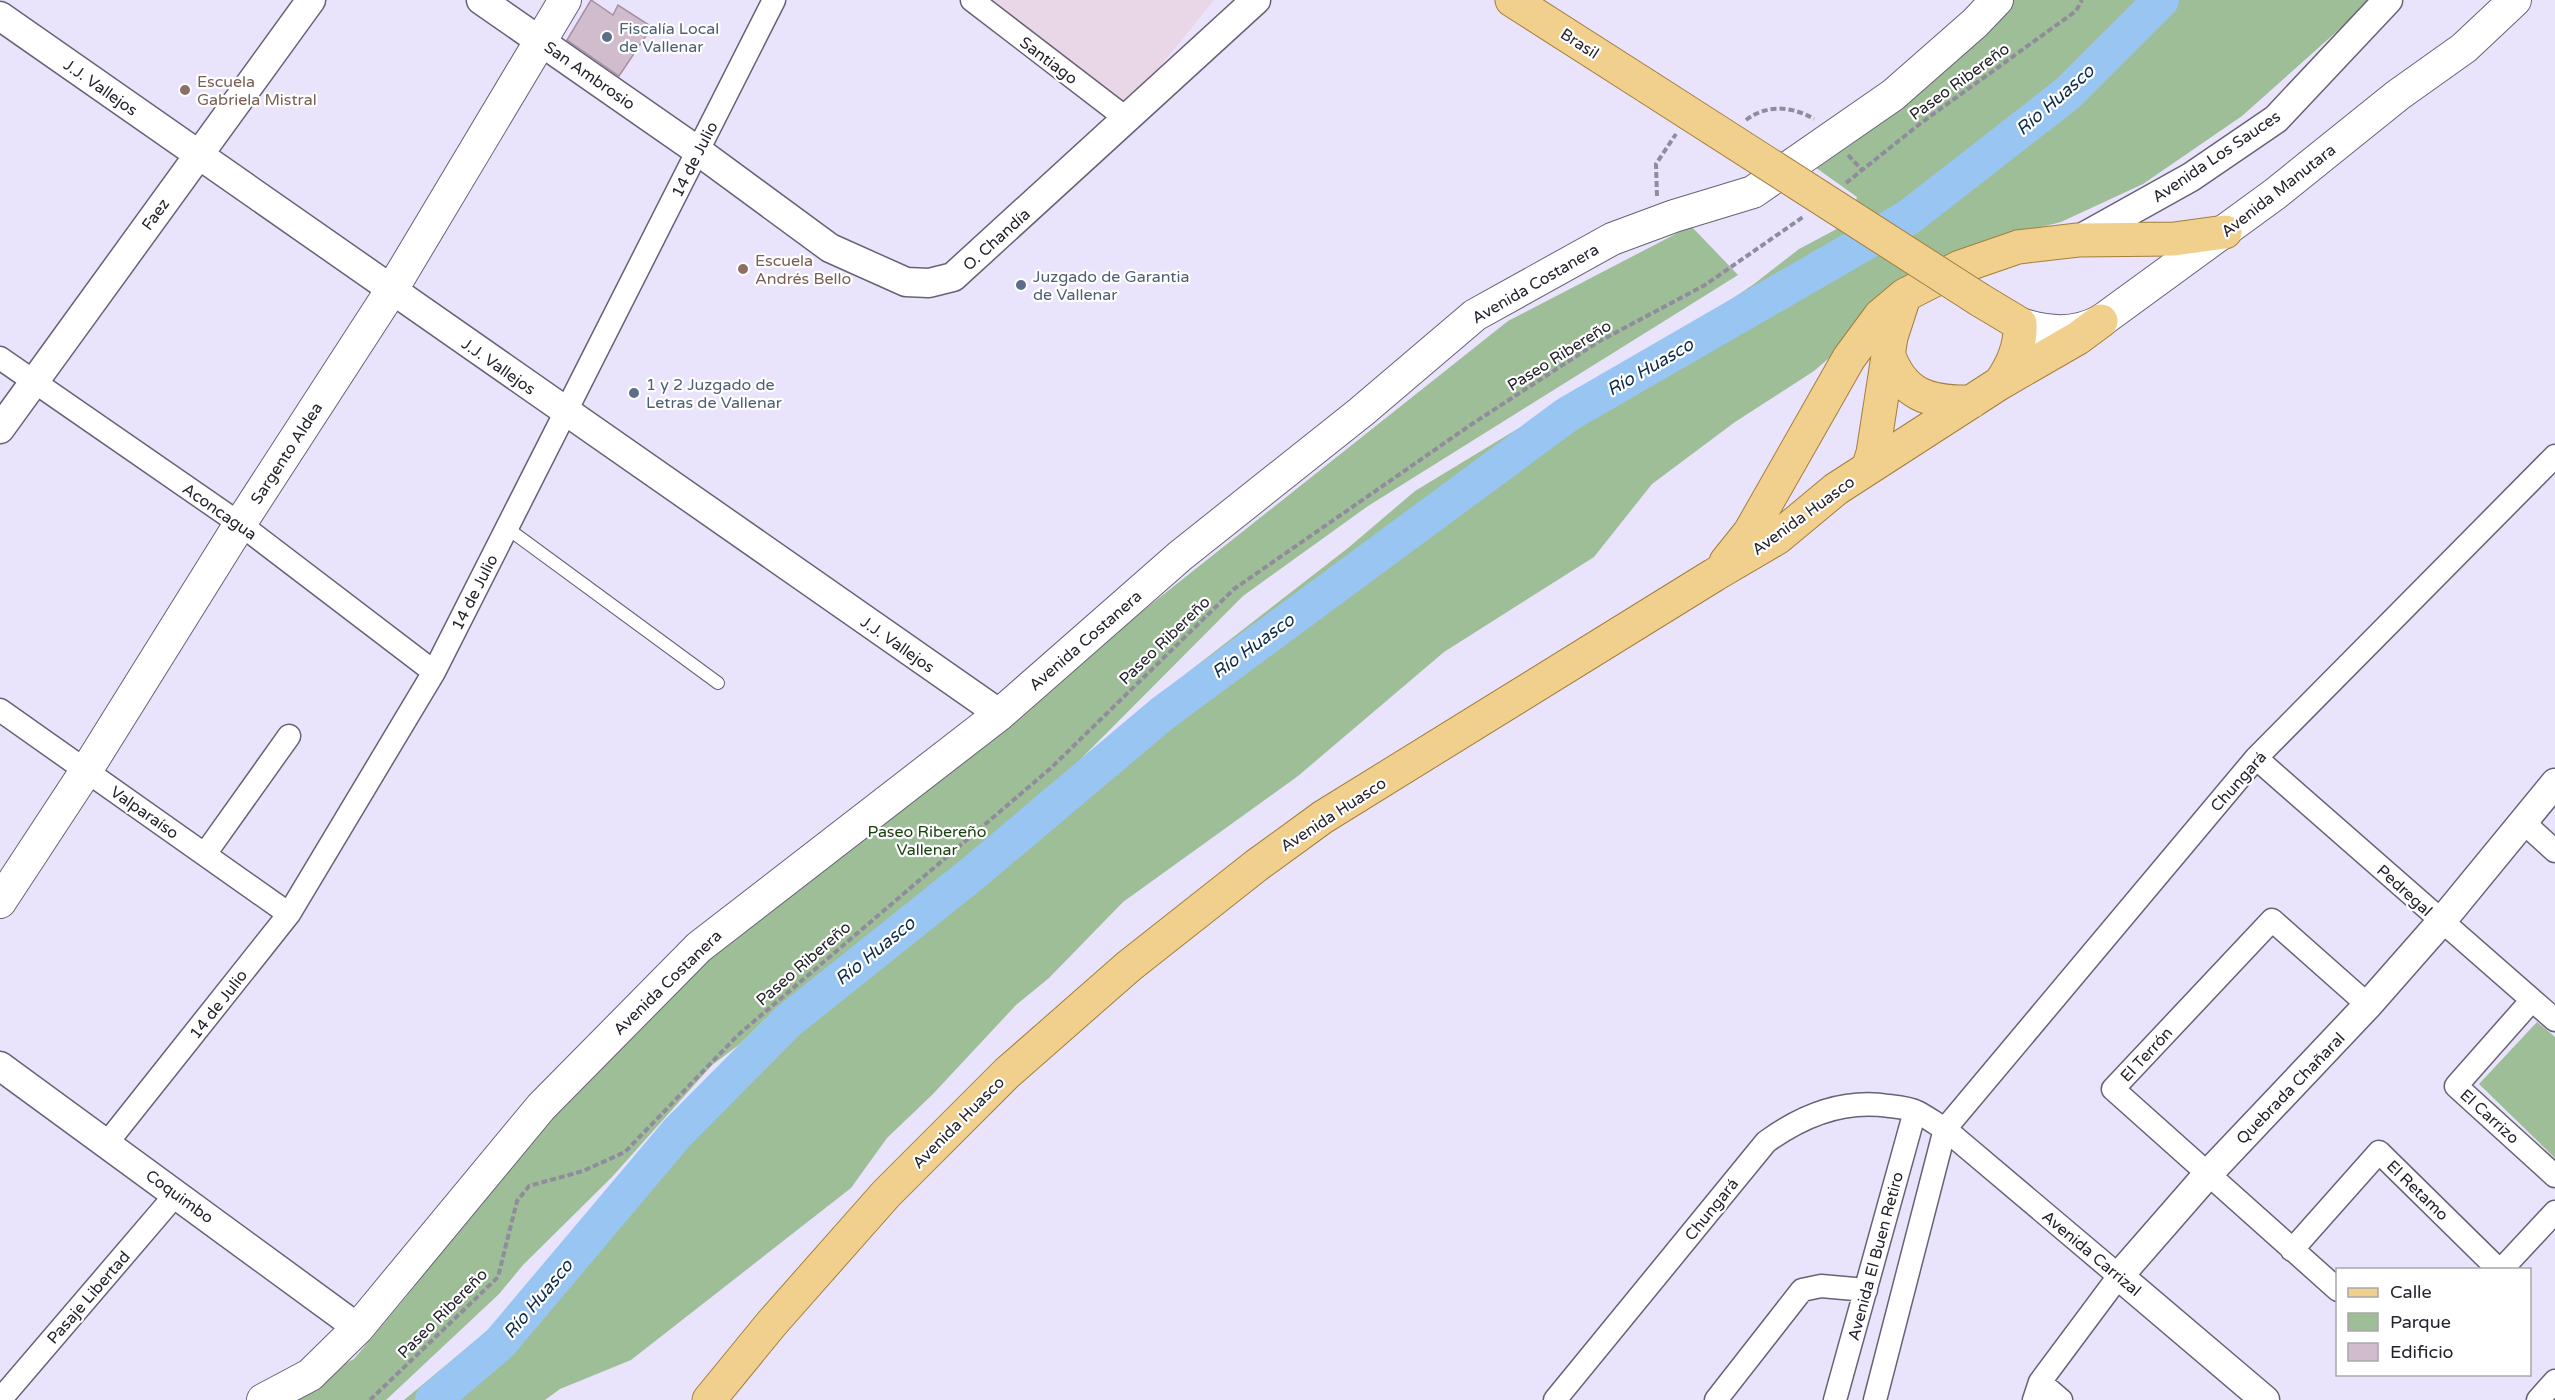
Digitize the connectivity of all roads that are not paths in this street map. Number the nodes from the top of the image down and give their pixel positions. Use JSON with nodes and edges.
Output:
{"nodes":[{"id":1,"x":311,"y":0,"type":"edge"},
{"id":2,"x":481,"y":0,"type":"edge"},
{"id":3,"x":565,"y":0,"type":"edge"},
{"id":4,"x":774,"y":0,"type":"edge"},
{"id":5,"x":972,"y":0,"type":"edge"},
{"id":6,"x":1256,"y":0,"type":"edge"},
{"id":7,"x":1512,"y":0,"type":"edge"},
{"id":8,"x":1997,"y":0,"type":"edge"},
{"id":9,"x":2388,"y":0,"type":"edge"},
{"id":10,"x":2516,"y":0,"type":"edge"},
{"id":11,"x":0,"y":16,"type":"edge"},
{"id":12,"x":539,"y":40,"type":"junction"},
{"id":13,"x":1127,"y":119,"type":"junction"},
{"id":14,"x":698,"y":151,"type":"junction"},
{"id":15,"x":198,"y":155,"type":"junction"},
{"id":16,"x":2225,"y":232,"type":"junction"},
{"id":17,"x":2078,"y":240,"type":"junction"},
{"id":18,"x":391,"y":291,"type":"junction"},
{"id":19,"x":1905,"y":295,"type":"junction"},
{"id":20,"x":2101,"y":321,"type":"junction"},
{"id":21,"x":2020,"y":324,"type":"junction"},
{"id":22,"x":1888,"y":353,"type":"junction"},
{"id":23,"x":0,"y":358,"type":"edge"},
{"id":24,"x":34,"y":381,"type":"junction"},
{"id":25,"x":2000,"y":383,"type":"junction"},
{"id":26,"x":1971,"y":402,"type":"junction"},
{"id":27,"x":565,"y":413,"type":"junction"},
{"id":28,"x":0,"y":429,"type":"edge"},
{"id":29,"x":1805,"y":437,"type":"junction"},
{"id":30,"x":2555,"y":456,"type":"edge"},
{"id":31,"x":1868,"y":468,"type":"junction"},
{"id":32,"x":1836,"y":489,"type":"junction"},
{"id":33,"x":240,"y":524,"type":"junction"},
{"id":34,"x":507,"y":528,"type":"junction"},
{"id":35,"x":1714,"y":575,"type":"junction"},
{"id":36,"x":434,"y":672,"type":"junction"},
{"id":37,"x":718,"y":683,"type":"dead end"},
{"id":38,"x":0,"y":710,"type":"edge"},
{"id":39,"x":1000,"y":714,"type":"junction"},
{"id":40,"x":289,"y":736,"type":"dead end"},
{"id":41,"x":2256,"y":758,"type":"junction"},
{"id":42,"x":86,"y":771,"type":"junction"},
{"id":43,"x":2555,"y":783,"type":"edge"},
{"id":44,"x":2523,"y":822,"type":"junction"},
{"id":45,"x":2555,"y":851,"type":"edge"},
{"id":46,"x":205,"y":854,"type":"junction"},
{"id":47,"x":0,"y":902,"type":"edge"},
{"id":48,"x":289,"y":914,"type":"junction"},
{"id":49,"x":2441,"y":922,"type":"junction"},
{"id":50,"x":2532,"y":1000,"type":"junction"},
{"id":51,"x":2368,"y":1005,"type":"junction"},
{"id":52,"x":2555,"y":1020,"type":"edge"},
{"id":53,"x":0,"y":1066,"type":"edge"},
{"id":54,"x":1915,"y":1111,"type":"junction"},
{"id":55,"x":1945,"y":1129,"type":"junction"},
{"id":56,"x":107,"y":1143,"type":"junction"},
{"id":57,"x":2208,"y":1174,"type":"junction"},
{"id":58,"x":2555,"y":1176,"type":"edge"},
{"id":59,"x":177,"y":1193,"type":"junction"},
{"id":60,"x":2555,"y":1212,"type":"edge"},
{"id":61,"x":2292,"y":1250,"type":"junction"},
{"id":62,"x":2499,"y":1268,"type":"edge"},
{"id":63,"x":2501,"y":1268,"type":"edge"},
{"id":64,"x":2119,"y":1276,"type":"junction"},
{"id":65,"x":2336,"y":1289,"type":"edge"},
{"id":66,"x":1866,"y":1290,"type":"junction"},
{"id":67,"x":358,"y":1328,"type":"junction"},
{"id":68,"x":2555,"y":1381,"type":"edge"},
{"id":69,"x":2037,"y":1391,"type":"edge"},
{"id":70,"x":0,"y":1400,"type":"edge"},
{"id":71,"x":263,"y":1400,"type":"edge"},
{"id":72,"x":709,"y":1400,"type":"edge"},
{"id":73,"x":1555,"y":1400,"type":"edge"},
{"id":74,"x":1716,"y":1400,"type":"edge"},
{"id":75,"x":1835,"y":1400,"type":"edge"},
{"id":76,"x":1875,"y":1400,"type":"edge"},
{"id":77,"x":2061,"y":1400,"type":"edge"},
{"id":78,"x":2265,"y":1400,"type":"edge"},
{"id":79,"x":2538,"y":1400,"type":"edge"}],
"edges":[{"from":1,"to":15,"type":"street","name":"Faez"},
{"from":2,"to":12,"type":"street","name":"San Ambrosio"},
{"from":3,"to":12,"type":"main road","name":"Sargento Aldea"},
{"from":4,"to":14,"type":"street","name":"14 de Julio"},
{"from":5,"to":13,"type":"street","name":"Santiago"},
{"from":6,"to":13,"type":"street","name":"O. Chandía"},
{"from":7,"to":21,"type":"main road","name":"Brasil","bridge":true},
{"from":8,"to":39,"type":"main road","name":"Avenida Costanera"},
{"from":9,"to":17,"type":"street","name":"Avenida Los Sauces"},
{"from":10,"to":16,"type":"main road","name":"Avenida Manutara"},
{"from":11,"to":15,"type":"street","name":"J.J. Vallejos"},
{"from":12,"to":14,"type":"street","name":"San Ambrosio"},
{"from":12,"to":18,"type":"main road","name":"Sargento Aldea"},
{"from":13,"to":14,"type":"street","name":"O. Chandía"},
{"from":14,"to":27,"type":"street","name":"14 de Julio"},
{"from":15,"to":18,"type":"street","name":"J.J. Vallejos"},
{"from":15,"to":24,"type":"street","name":"Faez"},
{"from":16,"to":17,"type":"main road"},
{"from":16,"to":20,"type":"main road","name":"Avenida Manutara"},
{"from":17,"to":19,"type":"main road"},
{"from":18,"to":27,"type":"street","name":"J.J. Vallejos"},
{"from":18,"to":33,"type":"main road","name":"Sargento Aldea"},
{"from":19,"to":22,"type":"main road"},
{"from":19,"to":29,"type":"main road"},
{"from":20,"to":21,"type":"main road","name":"Avenida Manutara"},
{"from":20,"to":25,"type":"main road"},
{"from":21,"to":25,"type":"main road","name":"Avenida Huasco"},
{"from":22,"to":26,"type":"main road"},
{"from":22,"to":31,"type":"main road"},
{"from":23,"to":24,"type":"street","name":"Aconcagua"},
{"from":24,"to":28,"type":"street","name":"Faez"},
{"from":24,"to":33,"type":"street","name":"Aconcagua"},
{"from":25,"to":26,"type":"main road","name":"Avenida Huasco"},
{"from":26,"to":31,"type":"main road","name":"Avenida Huasco"},
{"from":27,"to":34,"type":"street","name":"14 de Julio"},
{"from":27,"to":39,"type":"street","name":"J.J. Vallejos"},
{"from":29,"to":32,"type":"main road"},
{"from":29,"to":35,"type":"main road"},
{"from":30,"to":41,"type":"street","name":"Chungará"},
{"from":31,"to":32,"type":"main road","name":"Avenida Huasco"},
{"from":32,"to":35,"type":"main road","name":"Avenida Huasco"},
{"from":33,"to":36,"type":"street","name":"Aconcagua"},
{"from":33,"to":42,"type":"main road","name":"Sargento Aldea"},
{"from":34,"to":36,"type":"street","name":"14 de Julio"},
{"from":34,"to":37,"type":"lane"},
{"from":35,"to":72,"type":"main road","name":"Avenida Huasco"},
{"from":36,"to":48,"type":"street","name":"14 de Julio"},
{"from":38,"to":42,"type":"street","name":"Valparaíso"},
{"from":39,"to":67,"type":"main road","name":"Avenida Costanera"},
{"from":40,"to":46,"type":"street"},
{"from":41,"to":49,"type":"street","name":"Pedregal"},
{"from":41,"to":55,"type":"street","name":"Chungará"},
{"from":42,"to":46,"type":"street","name":"Valparaíso"},
{"from":42,"to":47,"type":"main road","name":"Sargento Aldea"},
{"from":43,"to":44,"type":"street","name":"Quebrada Chañaral"},
{"from":44,"to":45,"type":"street"},
{"from":44,"to":49,"type":"street","name":"Quebrada Chañaral"},
{"from":46,"to":48,"type":"street","name":"Valparaíso"},
{"from":48,"to":56,"type":"street","name":"14 de Julio"},
{"from":49,"to":50,"type":"street","name":"Pedregal"},
{"from":49,"to":51,"type":"street","name":"Quebrada Chañaral"},
{"from":50,"to":52,"type":"street","name":"Pedregal"},
{"from":50,"to":58,"type":"street","name":"El Carrizo"},
{"from":51,"to":57,"type":"street","name":"Quebrada Chañaral"},
{"from":51,"to":57,"type":"street","name":"El Terrón"},
{"from":53,"to":56,"type":"street","name":"Coquimbo"},
{"from":54,"to":55,"type":"street","name":"Avenida Carrizal"},
{"from":54,"to":66,"type":"street","name":"Avenida El Buen Retiro"},
{"from":54,"to":73,"type":"street","name":"Chungará"},
{"from":55,"to":64,"type":"street","name":"Avenida Carrizal"},
{"from":55,"to":76,"type":"street"},
{"from":56,"to":59,"type":"street","name":"Coquimbo"},
{"from":57,"to":61,"type":"street","name":"El Terrón"},
{"from":57,"to":64,"type":"street","name":"Quebrada Chañaral"},
{"from":59,"to":67,"type":"street","name":"Coquimbo"},
{"from":59,"to":70,"type":"street","name":"Pasaje Libertad"},
{"from":60,"to":63,"type":"street"},
{"from":61,"to":62,"type":"street","name":"El Retamo"},
{"from":61,"to":65,"type":"street","name":"El Terrón"},
{"from":64,"to":69,"type":"street","name":"Quebrada Chañaral"},
{"from":64,"to":78,"type":"street","name":"Avenida Carrizal"},
{"from":66,"to":74,"type":"street"},
{"from":66,"to":75,"type":"street","name":"Avenida El Buen Retiro"},
{"from":67,"to":71,"type":"main road","name":"Avenida Costanera"},
{"from":68,"to":79,"type":"street"},
{"from":69,"to":77,"type":"street"}]}
